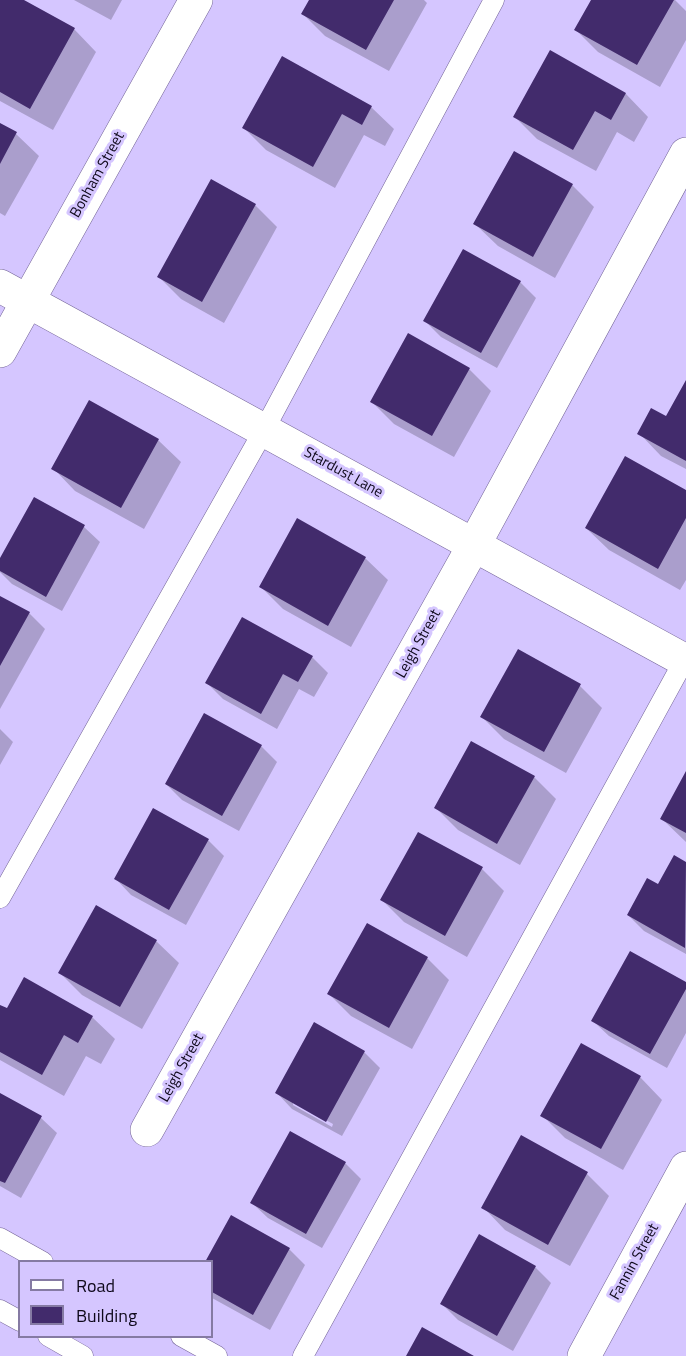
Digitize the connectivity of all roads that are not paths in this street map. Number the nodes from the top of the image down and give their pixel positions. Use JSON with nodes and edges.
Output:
{"nodes":[{"id":1,"x":196,"y":0,"type":"edge"},
{"id":2,"x":494,"y":0,"type":"edge"},
{"id":3,"x":686,"y":154,"type":"edge"},
{"id":4,"x":14,"y":293,"type":"edge"},
{"id":5,"x":0,"y":351,"type":"edge"},
{"id":6,"x":264,"y":430,"type":"junction"},
{"id":7,"x":474,"y":545,"type":"junction"},
{"id":8,"x":685,"y":659,"type":"edge"},
{"id":9,"x":0,"y":898,"type":"edge"},
{"id":10,"x":147,"y":1130,"type":"dead end"},
{"id":11,"x":686,"y":1168,"type":"edge"},
{"id":12,"x":0,"y":1238,"type":"edge"},
{"id":13,"x":39,"y":1260,"type":"edge"},
{"id":14,"x":0,"y":1310,"type":"edge"},
{"id":15,"x":18,"y":1320,"type":"edge"},
{"id":16,"x":52,"y":1338,"type":"edge"},
{"id":17,"x":185,"y":1338,"type":"edge"},
{"id":18,"x":83,"y":1356,"type":"edge"},
{"id":19,"x":217,"y":1356,"type":"edge"},
{"id":20,"x":303,"y":1356,"type":"edge"},
{"id":21,"x":584,"y":1356,"type":"edge"}],
"edges":[{"from":1,"to":4,"type":"street","name":"Bonham Street"},
{"from":2,"to":6,"type":"lane"},
{"from":3,"to":7,"type":"street","name":"Leigh Street"},
{"from":4,"to":5,"type":"street","name":"Bonham Street"},
{"from":4,"to":6,"type":"street","name":"Stardust Lane"},
{"from":6,"to":7,"type":"street","name":"Stardust Lane"},
{"from":6,"to":9,"type":"lane"},
{"from":7,"to":8,"type":"street","name":"Stardust Lane"},
{"from":7,"to":10,"type":"street","name":"Leigh Street"},
{"from":8,"to":20,"type":"lane"},
{"from":11,"to":21,"type":"street","name":"Fannin Street"},
{"from":12,"to":13,"type":"lane"},
{"from":14,"to":15,"type":"lane"},
{"from":16,"to":18,"type":"lane"},
{"from":17,"to":19,"type":"lane"}]}
